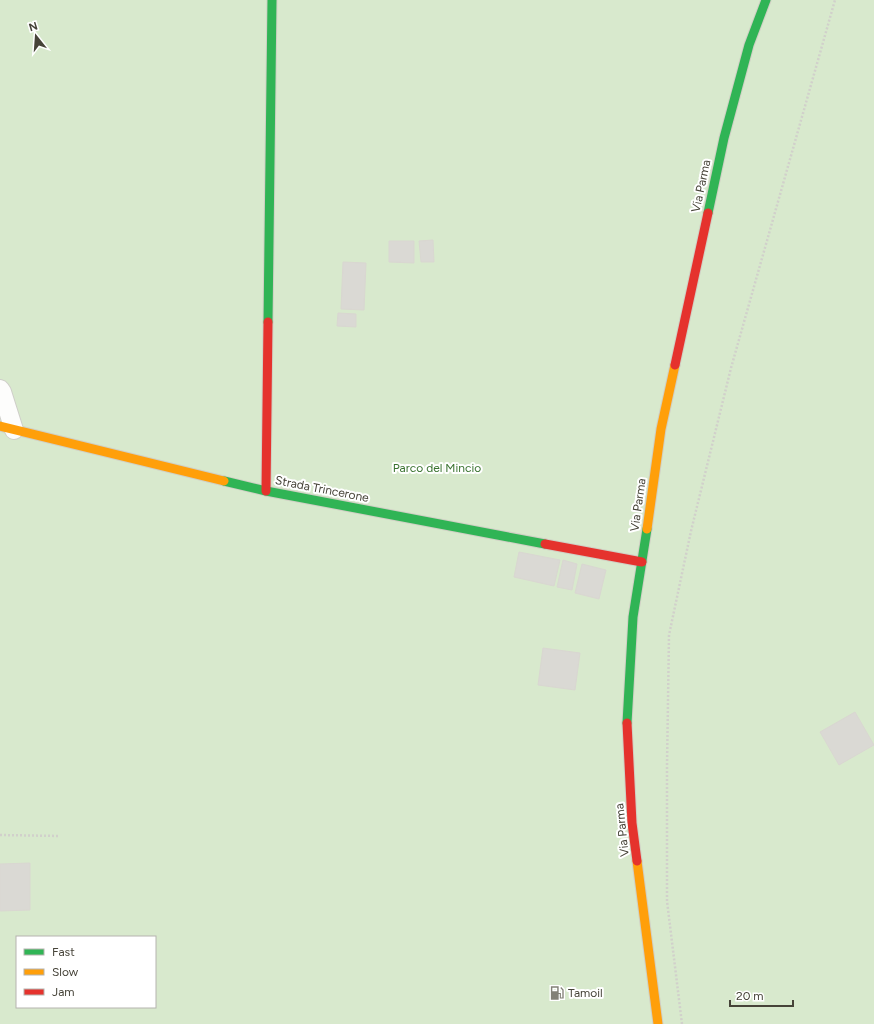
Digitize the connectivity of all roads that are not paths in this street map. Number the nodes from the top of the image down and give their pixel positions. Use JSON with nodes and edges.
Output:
{"nodes":[{"id":1,"x":272,"y":0,"type":"edge"},
{"id":2,"x":766,"y":0,"type":"edge"},
{"id":3,"x":0,"y":389,"type":"edge"},
{"id":4,"x":7,"y":428,"type":"edge"},
{"id":5,"x":266,"y":491,"type":"junction"},
{"id":6,"x":642,"y":562,"type":"junction"},
{"id":7,"x":658,"y":1024,"type":"edge"}],
"edges":[{"from":1,"to":5,"type":"street"},
{"from":2,"to":6,"type":"street","name":"Via Parma"},
{"from":3,"to":4,"type":"street"},
{"from":4,"to":5,"type":"street","name":"Strada Trincerone"},
{"from":5,"to":6,"type":"street","name":"Strada Trincerone"},
{"from":6,"to":7,"type":"street","name":"Via Parma"}]}
